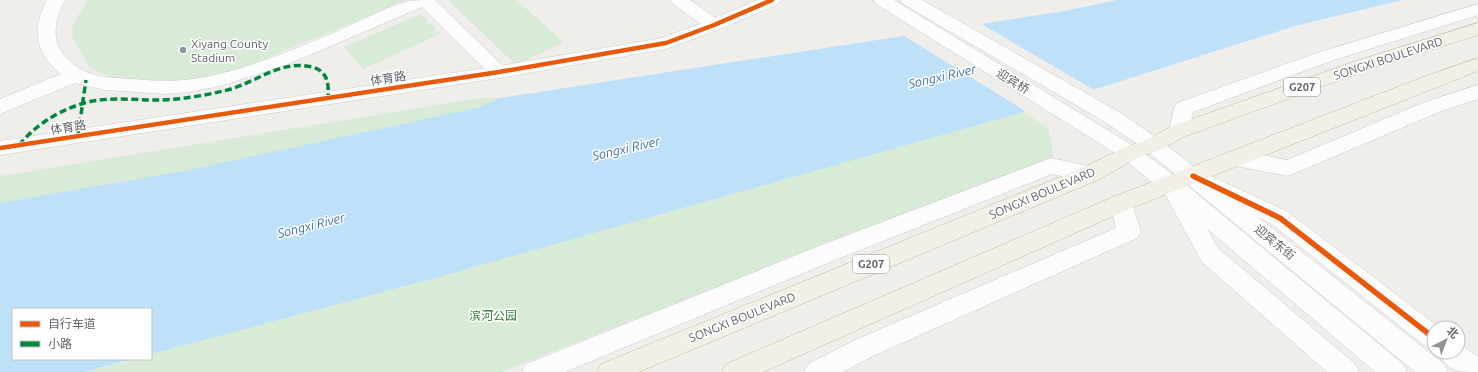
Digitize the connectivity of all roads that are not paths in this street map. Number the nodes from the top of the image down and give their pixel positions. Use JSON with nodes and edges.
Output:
{"nodes":[{"id":1,"x":56,"y":0,"type":"edge"},
{"id":2,"x":424,"y":0,"type":"edge"},
{"id":3,"x":679,"y":0,"type":"edge"},
{"id":4,"x":772,"y":0,"type":"edge"},
{"id":5,"x":882,"y":0,"type":"edge"},
{"id":6,"x":909,"y":0,"type":"edge"},
{"id":7,"x":1478,"y":9,"type":"edge"},
{"id":8,"x":714,"y":25,"type":"junction"},
{"id":9,"x":1478,"y":29,"type":"edge"},
{"id":10,"x":1478,"y":64,"type":"edge"},
{"id":11,"x":498,"y":72,"type":"junction"},
{"id":12,"x":74,"y":76,"type":"junction"},
{"id":13,"x":1478,"y":92,"type":"edge"},
{"id":14,"x":0,"y":107,"type":"edge"},
{"id":15,"x":1112,"y":117,"type":"joint"},
{"id":16,"x":1084,"y":124,"type":"joint"},
{"id":17,"x":1179,"y":131,"type":"junction"},
{"id":18,"x":1153,"y":145,"type":"junction"},
{"id":19,"x":0,"y":148,"type":"edge"},
{"id":20,"x":1130,"y":153,"type":"junction"},
{"id":21,"x":1236,"y":158,"type":"junction"},
{"id":22,"x":1090,"y":174,"type":"junction"},
{"id":23,"x":1182,"y":180,"type":"junction"},
{"id":24,"x":1121,"y":203,"type":"junction"},
{"id":25,"x":1426,"y":332,"type":"edge"},
{"id":26,"x":1461,"y":360,"type":"edge"},
{"id":27,"x":536,"y":372,"type":"edge"},
{"id":28,"x":610,"y":372,"type":"edge"},
{"id":29,"x":735,"y":372,"type":"edge"},
{"id":30,"x":817,"y":372,"type":"edge"},
{"id":31,"x":1346,"y":372,"type":"edge"},
{"id":32,"x":1394,"y":372,"type":"edge"},
{"id":33,"x":1435,"y":372,"type":"edge"},
{"id":34,"x":1477,"y":372,"type":"edge"}],
"edges":[{"from":1,"to":12,"type":"main road"},
{"from":2,"to":11,"type":"main road"},
{"from":2,"to":12,"type":"main road"},
{"from":3,"to":8,"type":"main road"},
{"from":4,"to":8,"type":"main road","name":"体育路"},
{"from":5,"to":16,"type":"main road","name":"迎宾桥"},
{"from":6,"to":15,"type":"main road","name":"迎宾桥"},
{"from":7,"to":17,"type":"main road"},
{"from":8,"to":11,"type":"main road","name":"体育路"},
{"from":9,"to":17,"type":"highway","name":"SONGXI BOULEVARD","number":"G207"},
{"from":10,"to":21,"type":"highway"},
{"from":11,"to":19,"type":"main road","name":"体育路"},
{"from":12,"to":14,"type":"main road"},
{"from":13,"to":21,"type":"main road"},
{"from":15,"to":18,"type":"main road","name":"迎宾东街"},
{"from":16,"to":20,"type":"main road","name":"迎宾东街"},
{"from":17,"to":18,"type":"highway","name":"SONGXI BOULEVARD","number":"G207"},
{"from":18,"to":20,"type":"highway","name":"SONGXI BOULEVARD","number":"G207"},
{"from":18,"to":23,"type":"main road","name":"迎宾东街"},
{"from":20,"to":22,"type":"highway","name":"SONGXI BOULEVARD","number":"G207"},
{"from":20,"to":23,"type":"main road","name":"迎宾东街"},
{"from":21,"to":23,"type":"highway"},
{"from":22,"to":27,"type":"main road"},
{"from":22,"to":28,"type":"highway","name":"SONGXI BOULEVARD","number":"G207"},
{"from":23,"to":24,"type":"highway"},
{"from":23,"to":25,"type":"main road"},
{"from":23,"to":31,"type":"main road"},
{"from":23,"to":32,"type":"main road","name":"迎宾东街"},
{"from":23,"to":33,"type":"main road","name":"迎宾东街"},
{"from":24,"to":29,"type":"highway"},
{"from":24,"to":30,"type":"main road"},
{"from":26,"to":34,"type":"main road"}]}
